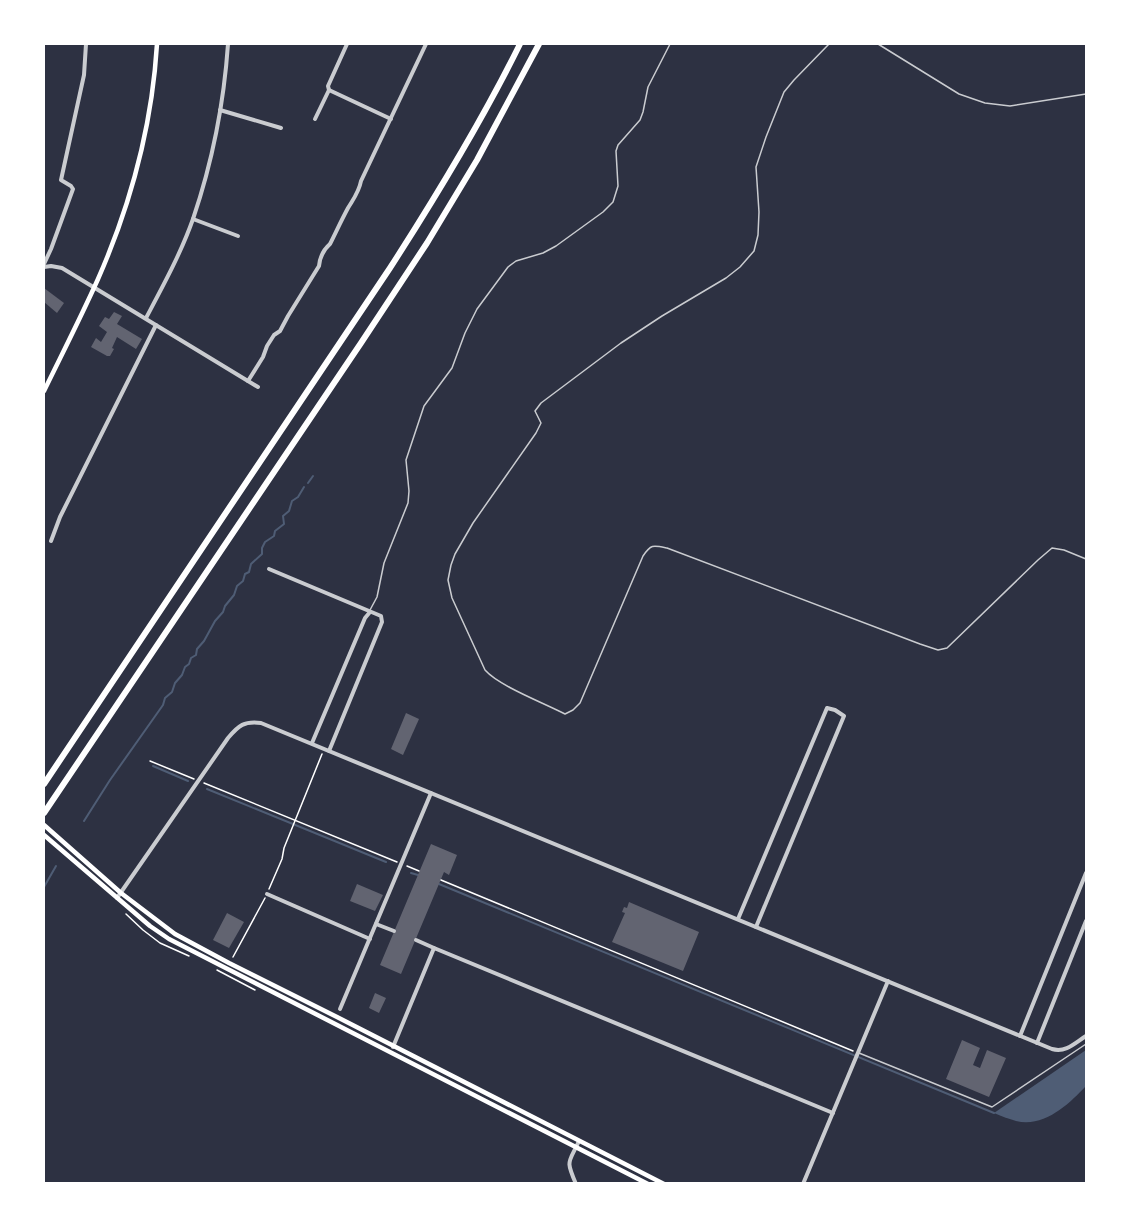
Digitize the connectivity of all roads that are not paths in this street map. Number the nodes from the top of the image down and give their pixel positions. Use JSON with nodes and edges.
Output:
{"nodes":[{"id":1,"x":86,"y":44,"type":"edge"},
{"id":2,"x":157,"y":44,"type":"edge"},
{"id":3,"x":228,"y":44,"type":"edge"},
{"id":4,"x":347,"y":44,"type":"edge"},
{"id":5,"x":426,"y":44,"type":"edge"},
{"id":6,"x":520,"y":44,"type":"edge"},
{"id":7,"x":539,"y":44,"type":"edge"},
{"id":8,"x":670,"y":44,"type":"edge"},
{"id":9,"x":829,"y":44,"type":"edge"},
{"id":10,"x":878,"y":44,"type":"edge"},
{"id":11,"x":329,"y":90,"type":"junction"},
{"id":12,"x":1086,"y":94,"type":"edge"},
{"id":13,"x":220,"y":110,"type":"junction"},
{"id":14,"x":315,"y":119,"type":"dead end"},
{"id":15,"x":391,"y":119,"type":"junction"},
{"id":16,"x":281,"y":128,"type":"dead end"},
{"id":17,"x":193,"y":219,"type":"junction"},
{"id":18,"x":238,"y":236,"type":"dead end"},
{"id":19,"x":44,"y":265,"type":"edge"},
{"id":20,"x":94,"y":288,"type":"junction"},
{"id":21,"x":146,"y":318,"type":"junction"},
{"id":22,"x":156,"y":325,"type":"junction"},
{"id":23,"x":248,"y":381,"type":"junction"},
{"id":24,"x":258,"y":387,"type":"dead end"},
{"id":25,"x":44,"y":391,"type":"edge"},
{"id":26,"x":51,"y":541,"type":"dead end"},
{"id":27,"x":1086,"y":559,"type":"edge"},
{"id":28,"x":269,"y":570,"type":"dead end"},
{"id":29,"x":370,"y":612,"type":"junction"},
{"id":30,"x":312,"y":743,"type":"junction"},
{"id":31,"x":327,"y":750,"type":"junction"},
{"id":32,"x":44,"y":784,"type":"edge"},
{"id":33,"x":431,"y":793,"type":"junction"},
{"id":34,"x":44,"y":813,"type":"edge"},
{"id":35,"x":44,"y":825,"type":"edge"},
{"id":36,"x":44,"y":835,"type":"edge"},
{"id":37,"x":1086,"y":873,"type":"edge"},
{"id":38,"x":122,"y":893,"type":"junction"},
{"id":39,"x":267,"y":894,"type":"dead end"},
{"id":40,"x":117,"y":898,"type":"junction"},
{"id":41,"x":738,"y":919,"type":"junction"},
{"id":42,"x":1086,"y":921,"type":"edge"},
{"id":43,"x":376,"y":924,"type":"junction"},
{"id":44,"x":756,"y":927,"type":"junction"},
{"id":45,"x":394,"y":932,"type":"dead end"},
{"id":46,"x":370,"y":939,"type":"junction"},
{"id":47,"x":416,"y":940,"type":"dead end"},
{"id":48,"x":434,"y":948,"type":"junction"},
{"id":49,"x":888,"y":981,"type":"junction"},
{"id":50,"x":340,"y":1009,"type":"dead end"},
{"id":51,"x":1020,"y":1036,"type":"junction"},
{"id":52,"x":1086,"y":1036,"type":"edge"},
{"id":53,"x":1036,"y":1042,"type":"junction"},
{"id":54,"x":1086,"y":1044,"type":"edge"},
{"id":55,"x":393,"y":1046,"type":"junction"},
{"id":56,"x":390,"y":1052,"type":"junction"},
{"id":57,"x":858,"y":1054,"type":"junction"},
{"id":58,"x":833,"y":1113,"type":"junction"},
{"id":59,"x":579,"y":1141,"type":"junction"},
{"id":60,"x":576,"y":1147,"type":"junction"},
{"id":61,"x":576,"y":1184,"type":"edge"},
{"id":62,"x":648,"y":1184,"type":"edge"},
{"id":63,"x":664,"y":1184,"type":"edge"},
{"id":64,"x":804,"y":1184,"type":"edge"}],
"edges":[{"from":1,"to":19,"type":"street"},
{"from":2,"to":20,"type":"main road"},
{"from":3,"to":13,"type":"street"},
{"from":4,"to":11,"type":"street"},
{"from":5,"to":15,"type":"street"},
{"from":6,"to":32,"type":"highway"},
{"from":7,"to":34,"type":"highway"},
{"from":8,"to":29,"type":"lane"},
{"from":9,"to":27,"type":"lane"},
{"from":10,"to":12,"type":"lane"},
{"from":11,"to":14,"type":"street"},
{"from":11,"to":15,"type":"street"},
{"from":13,"to":16,"type":"street"},
{"from":13,"to":17,"type":"street"},
{"from":15,"to":23,"type":"street"},
{"from":17,"to":18,"type":"street"},
{"from":17,"to":21,"type":"street"},
{"from":19,"to":20,"type":"street"},
{"from":20,"to":21,"type":"street"},
{"from":20,"to":25,"type":"main road"},
{"from":21,"to":22,"type":"street"},
{"from":22,"to":23,"type":"street"},
{"from":22,"to":26,"type":"street"},
{"from":23,"to":24,"type":"street"},
{"from":28,"to":29,"type":"street"},
{"from":29,"to":30,"type":"street"},
{"from":29,"to":31,"type":"street"},
{"from":30,"to":31,"type":"street"},
{"from":30,"to":38,"type":"street"},
{"from":31,"to":33,"type":"street"},
{"from":33,"to":41,"type":"street"},
{"from":33,"to":43,"type":"street"},
{"from":35,"to":38,"type":"main road"},
{"from":36,"to":40,"type":"main road"},
{"from":37,"to":51,"type":"street"},
{"from":38,"to":40,"type":"street"},
{"from":38,"to":55,"type":"main road"},
{"from":39,"to":46,"type":"street"},
{"from":40,"to":56,"type":"main road"},
{"from":41,"to":44,"type":"street"},
{"from":41,"to":44,"type":"street"},
{"from":42,"to":53,"type":"street"},
{"from":43,"to":45,"type":"street"},
{"from":43,"to":46,"type":"street"},
{"from":44,"to":49,"type":"street"},
{"from":46,"to":50,"type":"street"},
{"from":47,"to":48,"type":"street"},
{"from":48,"to":55,"type":"street"},
{"from":48,"to":58,"type":"street"},
{"from":49,"to":51,"type":"street"},
{"from":49,"to":57,"type":"street"},
{"from":51,"to":53,"type":"street"},
{"from":52,"to":53,"type":"street"},
{"from":54,"to":57,"type":"lane"},
{"from":55,"to":56,"type":"street"},
{"from":55,"to":59,"type":"main road"},
{"from":56,"to":60,"type":"main road"},
{"from":57,"to":58,"type":"street"},
{"from":58,"to":64,"type":"street"},
{"from":59,"to":60,"type":"street"},
{"from":59,"to":63,"type":"main road"},
{"from":60,"to":61,"type":"street"},
{"from":60,"to":62,"type":"main road"}]}
